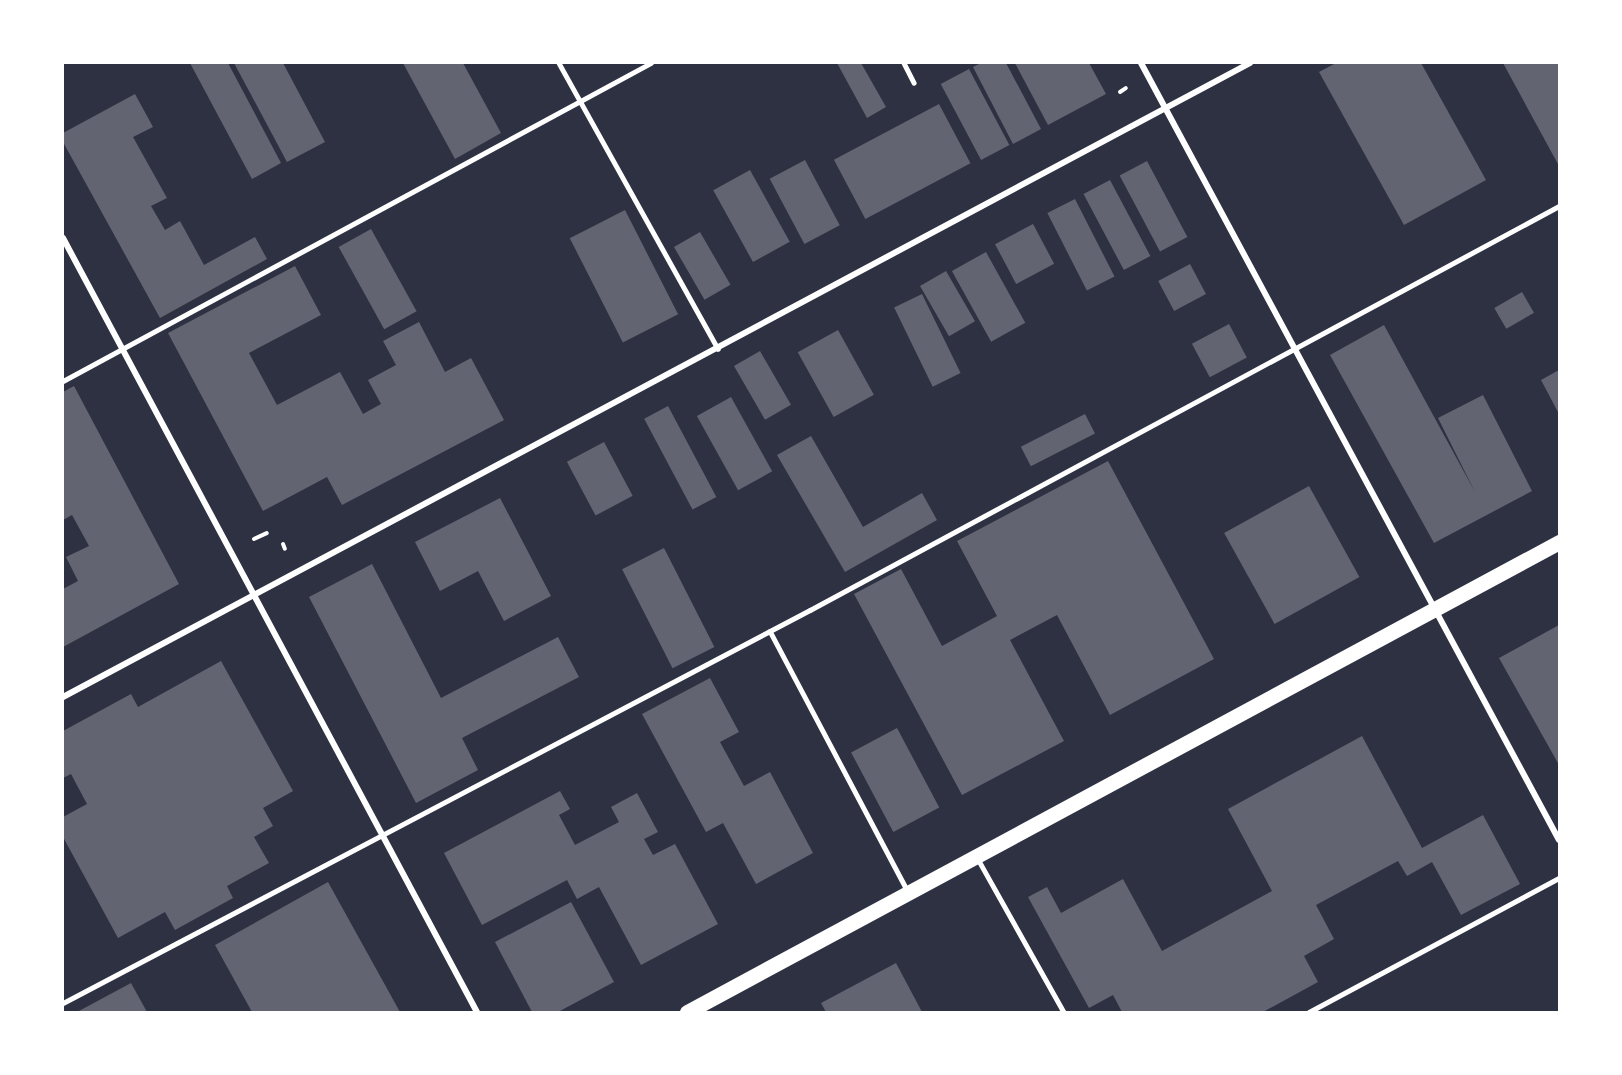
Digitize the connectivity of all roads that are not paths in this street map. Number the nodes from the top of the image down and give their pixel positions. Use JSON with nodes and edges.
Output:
{"nodes":[{"id":1,"x":559,"y":63,"type":"edge"},
{"id":2,"x":651,"y":63,"type":"edge"},
{"id":3,"x":904,"y":63,"type":"edge"},
{"id":4,"x":1141,"y":63,"type":"edge"},
{"id":5,"x":1250,"y":63,"type":"edge"},
{"id":6,"x":914,"y":83,"type":"dead end"},
{"id":7,"x":580,"y":102,"type":"junction"},
{"id":8,"x":1165,"y":108,"type":"junction"},
{"id":9,"x":1559,"y":206,"type":"edge"},
{"id":10,"x":63,"y":238,"type":"edge"},
{"id":11,"x":718,"y":349,"type":"junction"},
{"id":12,"x":1293,"y":349,"type":"junction"},
{"id":13,"x":123,"y":350,"type":"junction"},
{"id":14,"x":63,"y":381,"type":"edge"},
{"id":15,"x":1559,"y":542,"type":"edge"},
{"id":16,"x":254,"y":594,"type":"junction"},
{"id":17,"x":1433,"y":610,"type":"junction"},
{"id":18,"x":770,"y":631,"type":"junction"},
{"id":19,"x":63,"y":698,"type":"edge"},
{"id":20,"x":383,"y":836,"type":"junction"},
{"id":21,"x":1559,"y":840,"type":"edge"},
{"id":22,"x":976,"y":856,"type":"junction"},
{"id":23,"x":1559,"y":878,"type":"edge"},
{"id":24,"x":908,"y":893,"type":"junction"},
{"id":25,"x":63,"y":1003,"type":"edge"},
{"id":26,"x":477,"y":1012,"type":"edge"},
{"id":27,"x":687,"y":1012,"type":"edge"},
{"id":28,"x":1064,"y":1012,"type":"edge"},
{"id":29,"x":1309,"y":1012,"type":"edge"}],
"edges":[{"from":1,"to":7,"type":"lane"},
{"from":2,"to":7,"type":"lane"},
{"from":3,"to":6,"type":"lane"},
{"from":4,"to":8,"type":"street"},
{"from":5,"to":8,"type":"street"},
{"from":7,"to":11,"type":"lane"},
{"from":7,"to":13,"type":"lane"},
{"from":8,"to":11,"type":"street"},
{"from":8,"to":12,"type":"street"},
{"from":9,"to":12,"type":"lane"},
{"from":10,"to":13,"type":"street"},
{"from":11,"to":16,"type":"street"},
{"from":12,"to":17,"type":"street"},
{"from":12,"to":18,"type":"lane"},
{"from":13,"to":14,"type":"lane"},
{"from":13,"to":16,"type":"street"},
{"from":15,"to":17,"type":"main road"},
{"from":16,"to":19,"type":"street"},
{"from":16,"to":20,"type":"street"},
{"from":17,"to":21,"type":"street"},
{"from":17,"to":22,"type":"main road"},
{"from":18,"to":20,"type":"lane"},
{"from":18,"to":24,"type":"lane"},
{"from":20,"to":25,"type":"lane"},
{"from":20,"to":26,"type":"street"},
{"from":22,"to":24,"type":"main road"},
{"from":22,"to":28,"type":"lane"},
{"from":23,"to":29,"type":"lane"},
{"from":24,"to":27,"type":"main road"}]}
